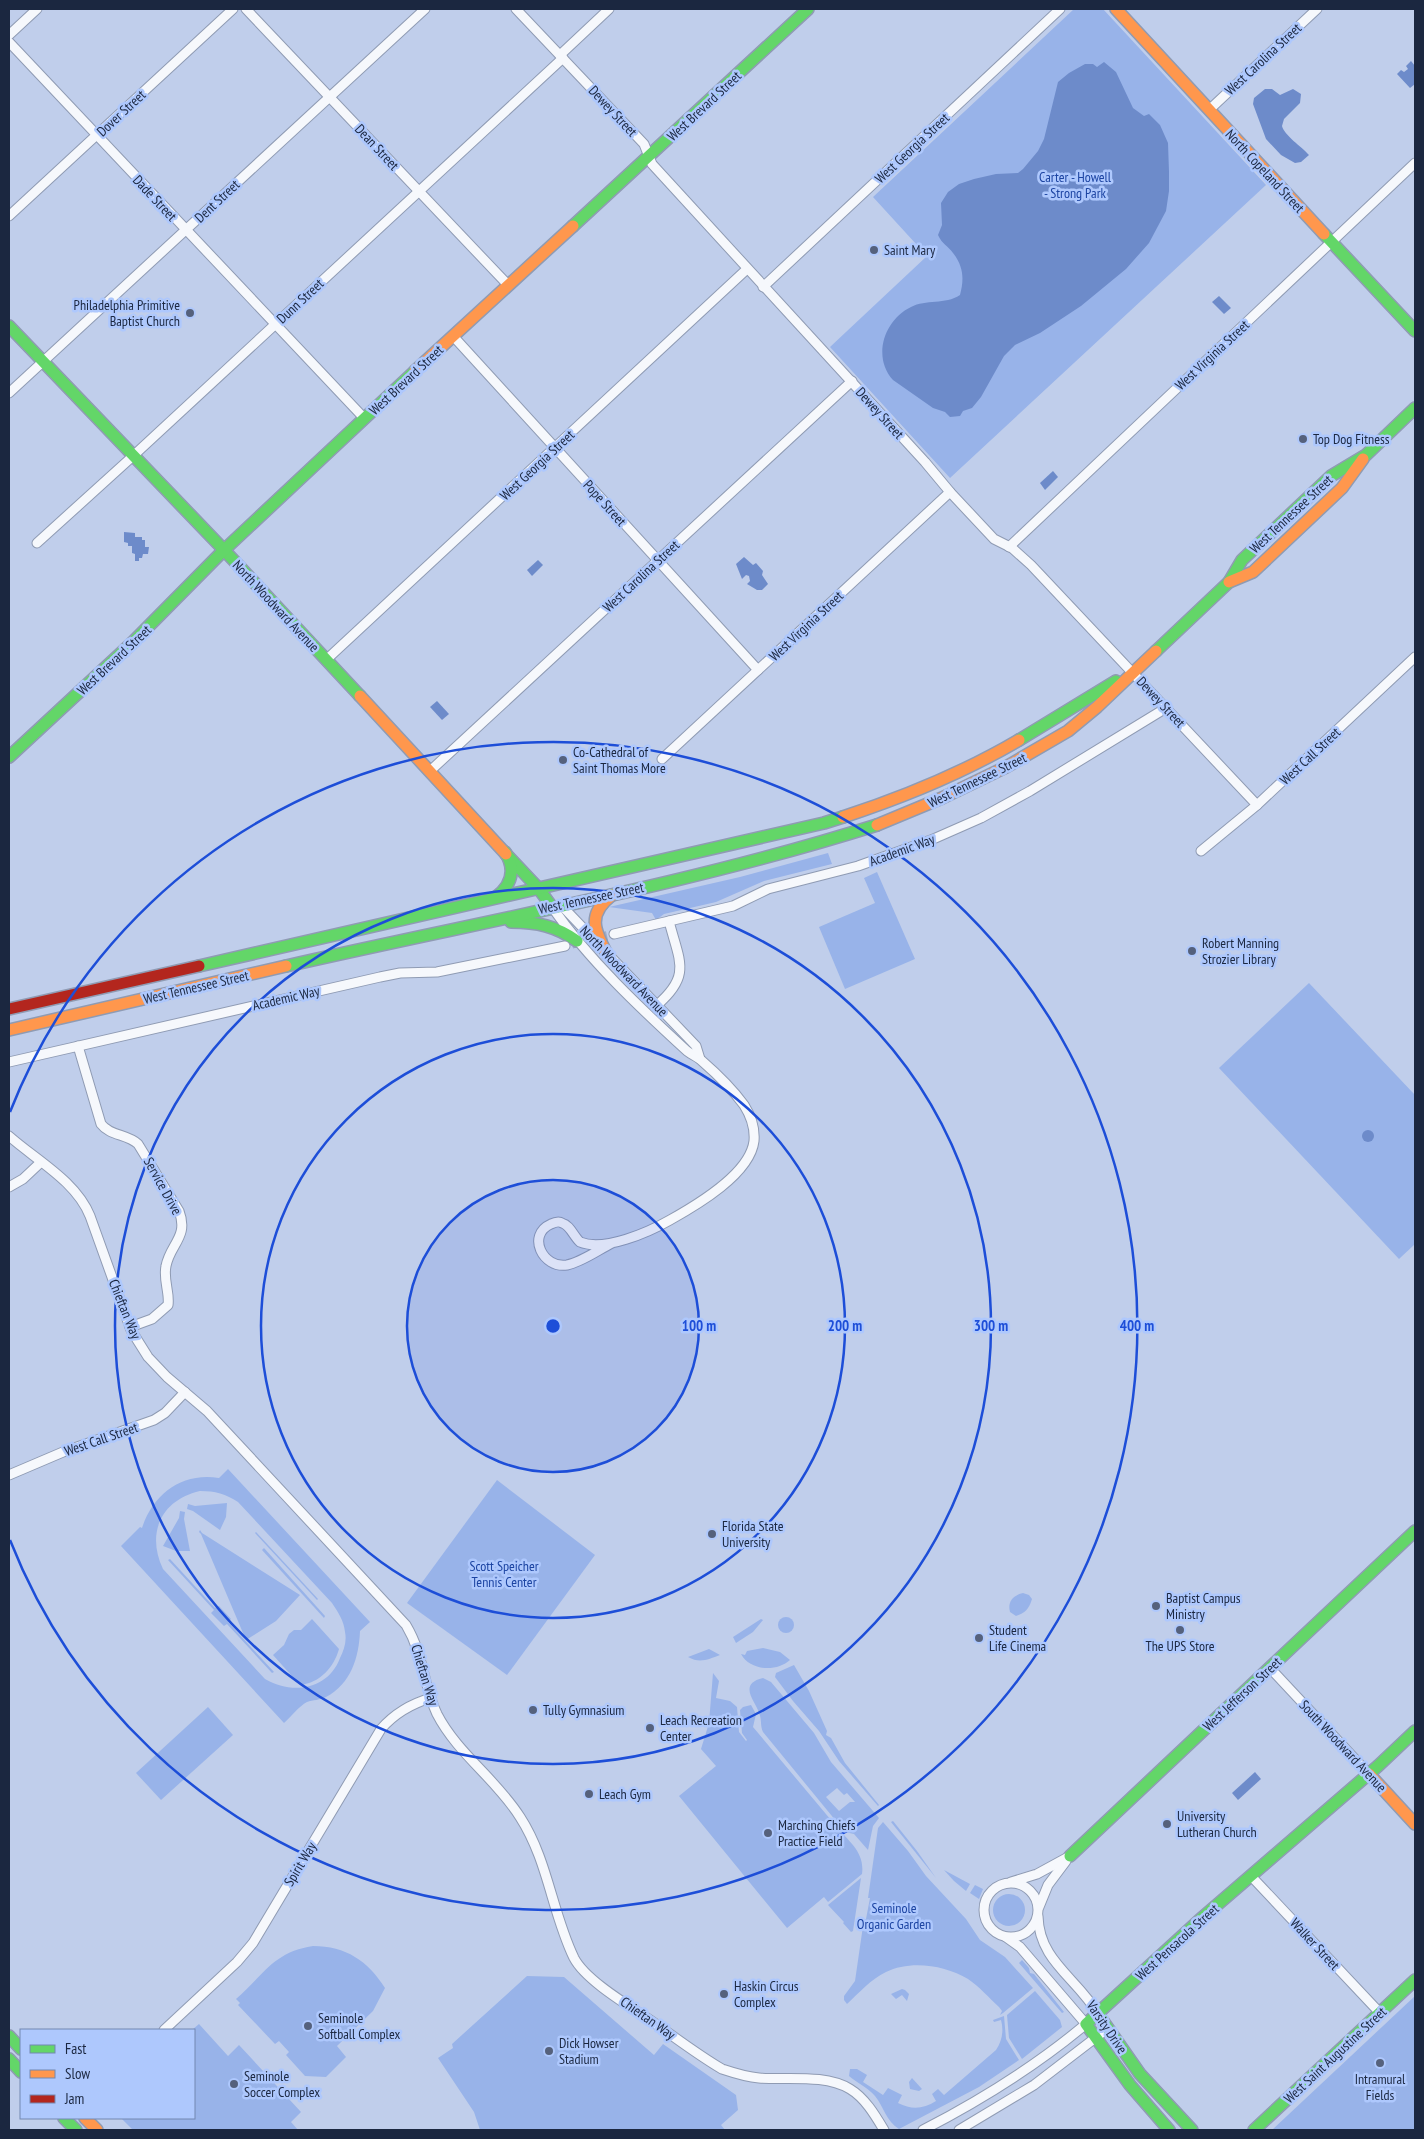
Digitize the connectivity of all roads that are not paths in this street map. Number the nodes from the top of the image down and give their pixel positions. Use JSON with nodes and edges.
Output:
{"nodes":[{"id":1,"x":37,"y":9,"type":"edge"},
{"id":2,"x":233,"y":9,"type":"edge"},
{"id":3,"x":246,"y":9,"type":"edge"},
{"id":4,"x":425,"y":9,"type":"edge"},
{"id":5,"x":516,"y":9,"type":"edge"},
{"id":6,"x":610,"y":9,"type":"edge"},
{"id":7,"x":808,"y":9,"type":"edge"},
{"id":8,"x":1060,"y":9,"type":"edge"},
{"id":9,"x":1116,"y":9,"type":"edge"},
{"id":10,"x":1317,"y":9,"type":"edge"},
{"id":11,"x":9,"y":35,"type":"edge"},
{"id":12,"x":9,"y":42,"type":"edge"},
{"id":13,"x":561,"y":56,"type":"junction"},
{"id":14,"x":330,"y":97,"type":"junction"},
{"id":15,"x":1209,"y":110,"type":"junction"},
{"id":16,"x":96,"y":135,"type":"junction"},
{"id":17,"x":649,"y":156,"type":"junction"},
{"id":18,"x":1415,"y":163,"type":"edge"},
{"id":19,"x":419,"y":192,"type":"junction"},
{"id":20,"x":9,"y":216,"type":"edge"},
{"id":21,"x":186,"y":230,"type":"junction"},
{"id":22,"x":1331,"y":242,"type":"junction"},
{"id":23,"x":747,"y":269,"type":"junction"},
{"id":24,"x":508,"y":285,"type":"junction"},
{"id":25,"x":763,"y":287,"type":"junction"},
{"id":26,"x":275,"y":324,"type":"junction"},
{"id":27,"x":9,"y":326,"type":"edge"},
{"id":28,"x":1415,"y":331,"type":"edge"},
{"id":29,"x":453,"y":336,"type":"junction"},
{"id":30,"x":43,"y":362,"type":"junction"},
{"id":31,"x":852,"y":381,"type":"junction"},
{"id":32,"x":9,"y":394,"type":"edge"},
{"id":33,"x":1415,"y":408,"type":"edge"},
{"id":34,"x":364,"y":418,"type":"junction"},
{"id":35,"x":555,"y":448,"type":"junction"},
{"id":36,"x":1366,"y":455,"type":"junction"},
{"id":37,"x":133,"y":456,"type":"junction"},
{"id":38,"x":950,"y":492,"type":"junction"},
{"id":39,"x":37,"y":543,"type":"dead end"},
{"id":40,"x":1009,"y":547,"type":"junction"},
{"id":41,"x":224,"y":550,"type":"junction"},
{"id":42,"x":658,"y":561,"type":"junction"},
{"id":43,"x":1230,"y":582,"type":"junction"},
{"id":44,"x":1415,"y":657,"type":"edge"},
{"id":45,"x":326,"y":660,"type":"junction"},
{"id":46,"x":758,"y":670,"type":"junction"},
{"id":47,"x":1133,"y":671,"type":"junction"},
{"id":48,"x":1166,"y":708,"type":"junction"},
{"id":49,"x":9,"y":757,"type":"edge"},
{"id":50,"x":662,"y":759,"type":"dead end"},
{"id":51,"x":430,"y":771,"type":"junction"},
{"id":52,"x":1257,"y":805,"type":"junction"},
{"id":53,"x":1201,"y":851,"type":"dead end"},
{"id":54,"x":505,"y":852,"type":"junction"},
{"id":55,"x":539,"y":888,"type":"junction"},
{"id":56,"x":615,"y":893,"type":"junction"},
{"id":57,"x":489,"y":900,"type":"junction"},
{"id":58,"x":556,"y":906,"type":"junction"},
{"id":59,"x":487,"y":921,"type":"junction"},
{"id":60,"x":669,"y":921,"type":"junction"},
{"id":61,"x":614,"y":934,"type":"tunnel mouth"},
{"id":62,"x":577,"y":941,"type":"junction"},
{"id":63,"x":565,"y":946,"type":"tunnel mouth"},
{"id":64,"x":607,"y":954,"type":"junction"},
{"id":65,"x":657,"y":1005,"type":"junction"},
{"id":66,"x":9,"y":1009,"type":"edge"},
{"id":67,"x":9,"y":1030,"type":"edge"},
{"id":68,"x":78,"y":1046,"type":"junction"},
{"id":69,"x":700,"y":1059,"type":"junction"},
{"id":70,"x":9,"y":1062,"type":"edge"},
{"id":71,"x":9,"y":1136,"type":"edge"},
{"id":72,"x":40,"y":1163,"type":"junction"},
{"id":73,"x":9,"y":1187,"type":"edge"},
{"id":74,"x":612,"y":1243,"type":"junction"},
{"id":75,"x":130,"y":1327,"type":"junction"},
{"id":76,"x":186,"y":1392,"type":"junction"},
{"id":77,"x":9,"y":1475,"type":"edge"},
{"id":78,"x":1415,"y":1531,"type":"edge"},
{"id":79,"x":1270,"y":1668,"type":"junction"},
{"id":80,"x":431,"y":1698,"type":"junction"},
{"id":81,"x":1415,"y":1731,"type":"edge"},
{"id":82,"x":1369,"y":1774,"type":"junction"},
{"id":83,"x":1415,"y":1824,"type":"edge"},
{"id":84,"x":1070,"y":1856,"type":"junction"},
{"id":85,"x":1251,"y":1876,"type":"junction"},
{"id":86,"x":1008,"y":1883,"type":"junction"},
{"id":87,"x":1038,"y":1913,"type":"junction"},
{"id":88,"x":1006,"y":1937,"type":"junction"},
{"id":89,"x":1415,"y":1980,"type":"edge"},
{"id":90,"x":1380,"y":2013,"type":"junction"},
{"id":91,"x":1098,"y":2014,"type":"junction"},
{"id":92,"x":1086,"y":2024,"type":"junction"},
{"id":93,"x":165,"y":2029,"type":"edge"},
{"id":94,"x":1107,"y":2029,"type":"junction"},
{"id":95,"x":9,"y":2036,"type":"edge"},
{"id":96,"x":1096,"y":2038,"type":"junction"},
{"id":97,"x":20,"y":2048,"type":"edge"},
{"id":98,"x":9,"y":2059,"type":"edge"},
{"id":99,"x":20,"y":2071,"type":"edge"},
{"id":100,"x":67,"y":2119,"type":"edge"},
{"id":101,"x":87,"y":2119,"type":"edge"},
{"id":102,"x":76,"y":2130,"type":"edge"},
{"id":103,"x":97,"y":2130,"type":"edge"},
{"id":104,"x":884,"y":2130,"type":"edge"},
{"id":105,"x":923,"y":2130,"type":"edge"},
{"id":106,"x":959,"y":2130,"type":"edge"},
{"id":107,"x":1169,"y":2130,"type":"edge"},
{"id":108,"x":1192,"y":2130,"type":"edge"},
{"id":109,"x":1254,"y":2130,"type":"edge"}],
"edges":[{"from":1,"to":11,"type":"street"},
{"from":2,"to":16,"type":"street","name":"Dover Street"},
{"from":3,"to":14,"type":"street","name":"Dean Street"},
{"from":4,"to":14,"type":"street","name":"Dent Street"},
{"from":5,"to":13,"type":"street","name":"Dewey Street"},
{"from":6,"to":13,"type":"street","name":"Dunn Street"},
{"from":7,"to":17,"type":"main road","name":"West Brevard Street"},
{"from":8,"to":25,"type":"street","name":"West Georgia Street"},
{"from":9,"to":15,"type":"main road","name":"North Copeland Street"},
{"from":10,"to":15,"type":"street","name":"West Carolina Street"},
{"from":12,"to":16,"type":"street","name":"Dade Street"},
{"from":13,"to":17,"type":"street","name":"Dewey Street"},
{"from":13,"to":19,"type":"street","name":"Dunn Street"},
{"from":14,"to":19,"type":"street","name":"Dean Street"},
{"from":14,"to":21,"type":"street","name":"Dent Street"},
{"from":15,"to":22,"type":"main road","name":"North Copeland Street"},
{"from":16,"to":20,"type":"street","name":"Dover Street"},
{"from":16,"to":21,"type":"street","name":"Dade Street"},
{"from":17,"to":23,"type":"street","name":"Dewey Street"},
{"from":17,"to":24,"type":"main road","name":"West Brevard Street"},
{"from":18,"to":22,"type":"street","name":"West Virginia Street"},
{"from":19,"to":24,"type":"street","name":"Dean Street"},
{"from":19,"to":26,"type":"street","name":"Dunn Street"},
{"from":21,"to":26,"type":"street","name":"Dade Street"},
{"from":21,"to":30,"type":"street","name":"Dent Street"},
{"from":22,"to":28,"type":"main road","name":"North Copeland Street"},
{"from":22,"to":40,"type":"street","name":"West Virginia Street"},
{"from":23,"to":25,"type":"street","name":"Dewey Street"},
{"from":23,"to":35,"type":"street","name":"West Georgia Street"},
{"from":24,"to":29,"type":"main road","name":"West Brevard Street"},
{"from":25,"to":31,"type":"street","name":"Dewey Street"},
{"from":26,"to":34,"type":"street","name":"Dade Street"},
{"from":26,"to":37,"type":"street","name":"Dunn Street"},
{"from":27,"to":30,"type":"main road","name":"North Woodward Avenue"},
{"from":29,"to":34,"type":"main road","name":"West Brevard Street"},
{"from":29,"to":35,"type":"street","name":"Pope Street"},
{"from":30,"to":32,"type":"street","name":"Dent Street"},
{"from":30,"to":37,"type":"main road","name":"North Woodward Avenue"},
{"from":31,"to":38,"type":"street","name":"Dewey Street"},
{"from":31,"to":42,"type":"street","name":"West Carolina Street"},
{"from":33,"to":36,"type":"main road","name":"West Tennessee Street"},
{"from":34,"to":41,"type":"main road","name":"West Brevard Street"},
{"from":35,"to":42,"type":"street","name":"Pope Street"},
{"from":35,"to":45,"type":"street","name":"West Georgia Street"},
{"from":36,"to":43,"type":"main road","name":"West Tennessee Street"},
{"from":36,"to":43,"type":"main road"},
{"from":37,"to":39,"type":"street","name":"Dunn Street"},
{"from":37,"to":41,"type":"main road","name":"North Woodward Avenue"},
{"from":38,"to":40,"type":"street","name":"Dewey Street"},
{"from":38,"to":46,"type":"street","name":"West Virginia Street"},
{"from":40,"to":47,"type":"street","name":"Dewey Street"},
{"from":41,"to":45,"type":"main road","name":"North Woodward Avenue"},
{"from":41,"to":49,"type":"main road","name":"West Brevard Street"},
{"from":42,"to":46,"type":"street","name":"Pope Street"},
{"from":42,"to":51,"type":"street","name":"West Carolina Street"},
{"from":43,"to":47,"type":"main road","name":"West Tennessee Street"},
{"from":44,"to":52,"type":"street","name":"West Call Street"},
{"from":45,"to":51,"type":"main road","name":"North Woodward Avenue"},
{"from":46,"to":50,"type":"street","name":"West Virginia Street"},
{"from":47,"to":48,"type":"street","name":"Dewey Street"},
{"from":47,"to":55,"type":"main road","name":"West Tennessee Street"},
{"from":47,"to":56,"type":"main road","name":"West Tennessee Street"},
{"from":48,"to":52,"type":"street","name":"Dewey Street"},
{"from":48,"to":60,"type":"street","name":"Academic Way"},
{"from":51,"to":54,"type":"main road","name":"North Woodward Avenue"},
{"from":52,"to":53,"type":"street","name":"West Call Street"},
{"from":54,"to":55,"type":"main road","name":"North Woodward Avenue"},
{"from":54,"to":57,"type":"main road"},
{"from":55,"to":57,"type":"main road","name":"West Tennessee Street"},
{"from":55,"to":58,"type":"main road","name":"North Woodward Avenue"},
{"from":56,"to":58,"type":"main road","name":"West Tennessee Street"},
{"from":56,"to":64,"type":"main road"},
{"from":57,"to":66,"type":"main road","name":"West Tennessee Street"},
{"from":58,"to":59,"type":"main road","name":"West Tennessee Street"},
{"from":58,"to":62,"type":"street","name":"North Woodward Avenue"},
{"from":58,"to":64,"type":"street","name":"North Woodward Avenue"},
{"from":59,"to":62,"type":"main road"},
{"from":59,"to":67,"type":"main road","name":"West Tennessee Street"},
{"from":60,"to":61,"type":"street","name":"Academic Way"},
{"from":60,"to":65,"type":"street"},
{"from":62,"to":69,"type":"street","name":"North Woodward Avenue"},
{"from":63,"to":68,"type":"street","name":"Academic Way"},
{"from":64,"to":65,"type":"street","name":"North Woodward Avenue"},
{"from":65,"to":69,"type":"street","name":"North Woodward Avenue"},
{"from":68,"to":70,"type":"street","name":"Academic Way"},
{"from":68,"to":75,"type":"street","name":"Service Drive"},
{"from":69,"to":74,"type":"street","name":"North Woodward Avenue"},
{"from":71,"to":72,"type":"street","name":"Chieftan Way"},
{"from":72,"to":73,"type":"street"},
{"from":72,"to":75,"type":"street","name":"Chieftan Way"},
{"from":74,"to":74,"type":"street","name":"North Woodward Avenue"},
{"from":75,"to":76,"type":"street","name":"Chieftan Way"},
{"from":76,"to":77,"type":"street","name":"West Call Street"},
{"from":76,"to":80,"type":"street","name":"Chieftan Way"},
{"from":78,"to":79,"type":"main road","name":"West Jefferson Street"},
{"from":79,"to":82,"type":"street","name":"South Woodward Avenue"},
{"from":79,"to":84,"type":"main road","name":"West Jefferson Street"},
{"from":80,"to":93,"type":"street","name":"Spirit Way"},
{"from":80,"to":104,"type":"street","name":"Chieftan Way"},
{"from":81,"to":82,"type":"main road","name":"West Pensacola Street"},
{"from":82,"to":83,"type":"main road","name":"South Woodward Avenue"},
{"from":82,"to":85,"type":"main road","name":"West Pensacola Street"},
{"from":84,"to":86,"type":"street","name":"West Jefferson Street"},
{"from":84,"to":87,"type":"street","name":"West Jefferson Street"},
{"from":85,"to":90,"type":"street","name":"Walker Street"},
{"from":85,"to":91,"type":"main road","name":"West Pensacola Street"},
{"from":86,"to":87,"type":"street"},
{"from":86,"to":88,"type":"street"},
{"from":87,"to":88,"type":"street"},
{"from":87,"to":91,"type":"street","name":"Varsity Drive"},
{"from":88,"to":92,"type":"street","name":"Varsity Drive"},
{"from":89,"to":90,"type":"main road","name":"West Saint Augustine Street"},
{"from":90,"to":109,"type":"main road","name":"West Saint Augustine Street"},
{"from":91,"to":92,"type":"main road","name":"West Pensacola Street"},
{"from":91,"to":94,"type":"main road","name":"Varsity Drive"},
{"from":92,"to":96,"type":"main road","name":"Varsity Drive"},
{"from":92,"to":105,"type":"street","name":"West Pensacola Street"},
{"from":94,"to":96,"type":"street"},
{"from":94,"to":108,"type":"main road","name":"Varsity Drive"},
{"from":95,"to":97,"type":"main road"},
{"from":96,"to":106,"type":"street"},
{"from":96,"to":107,"type":"main road","name":"Varsity Drive"},
{"from":98,"to":99,"type":"main road"},
{"from":100,"to":102,"type":"main road"},
{"from":101,"to":103,"type":"main road"}]}
